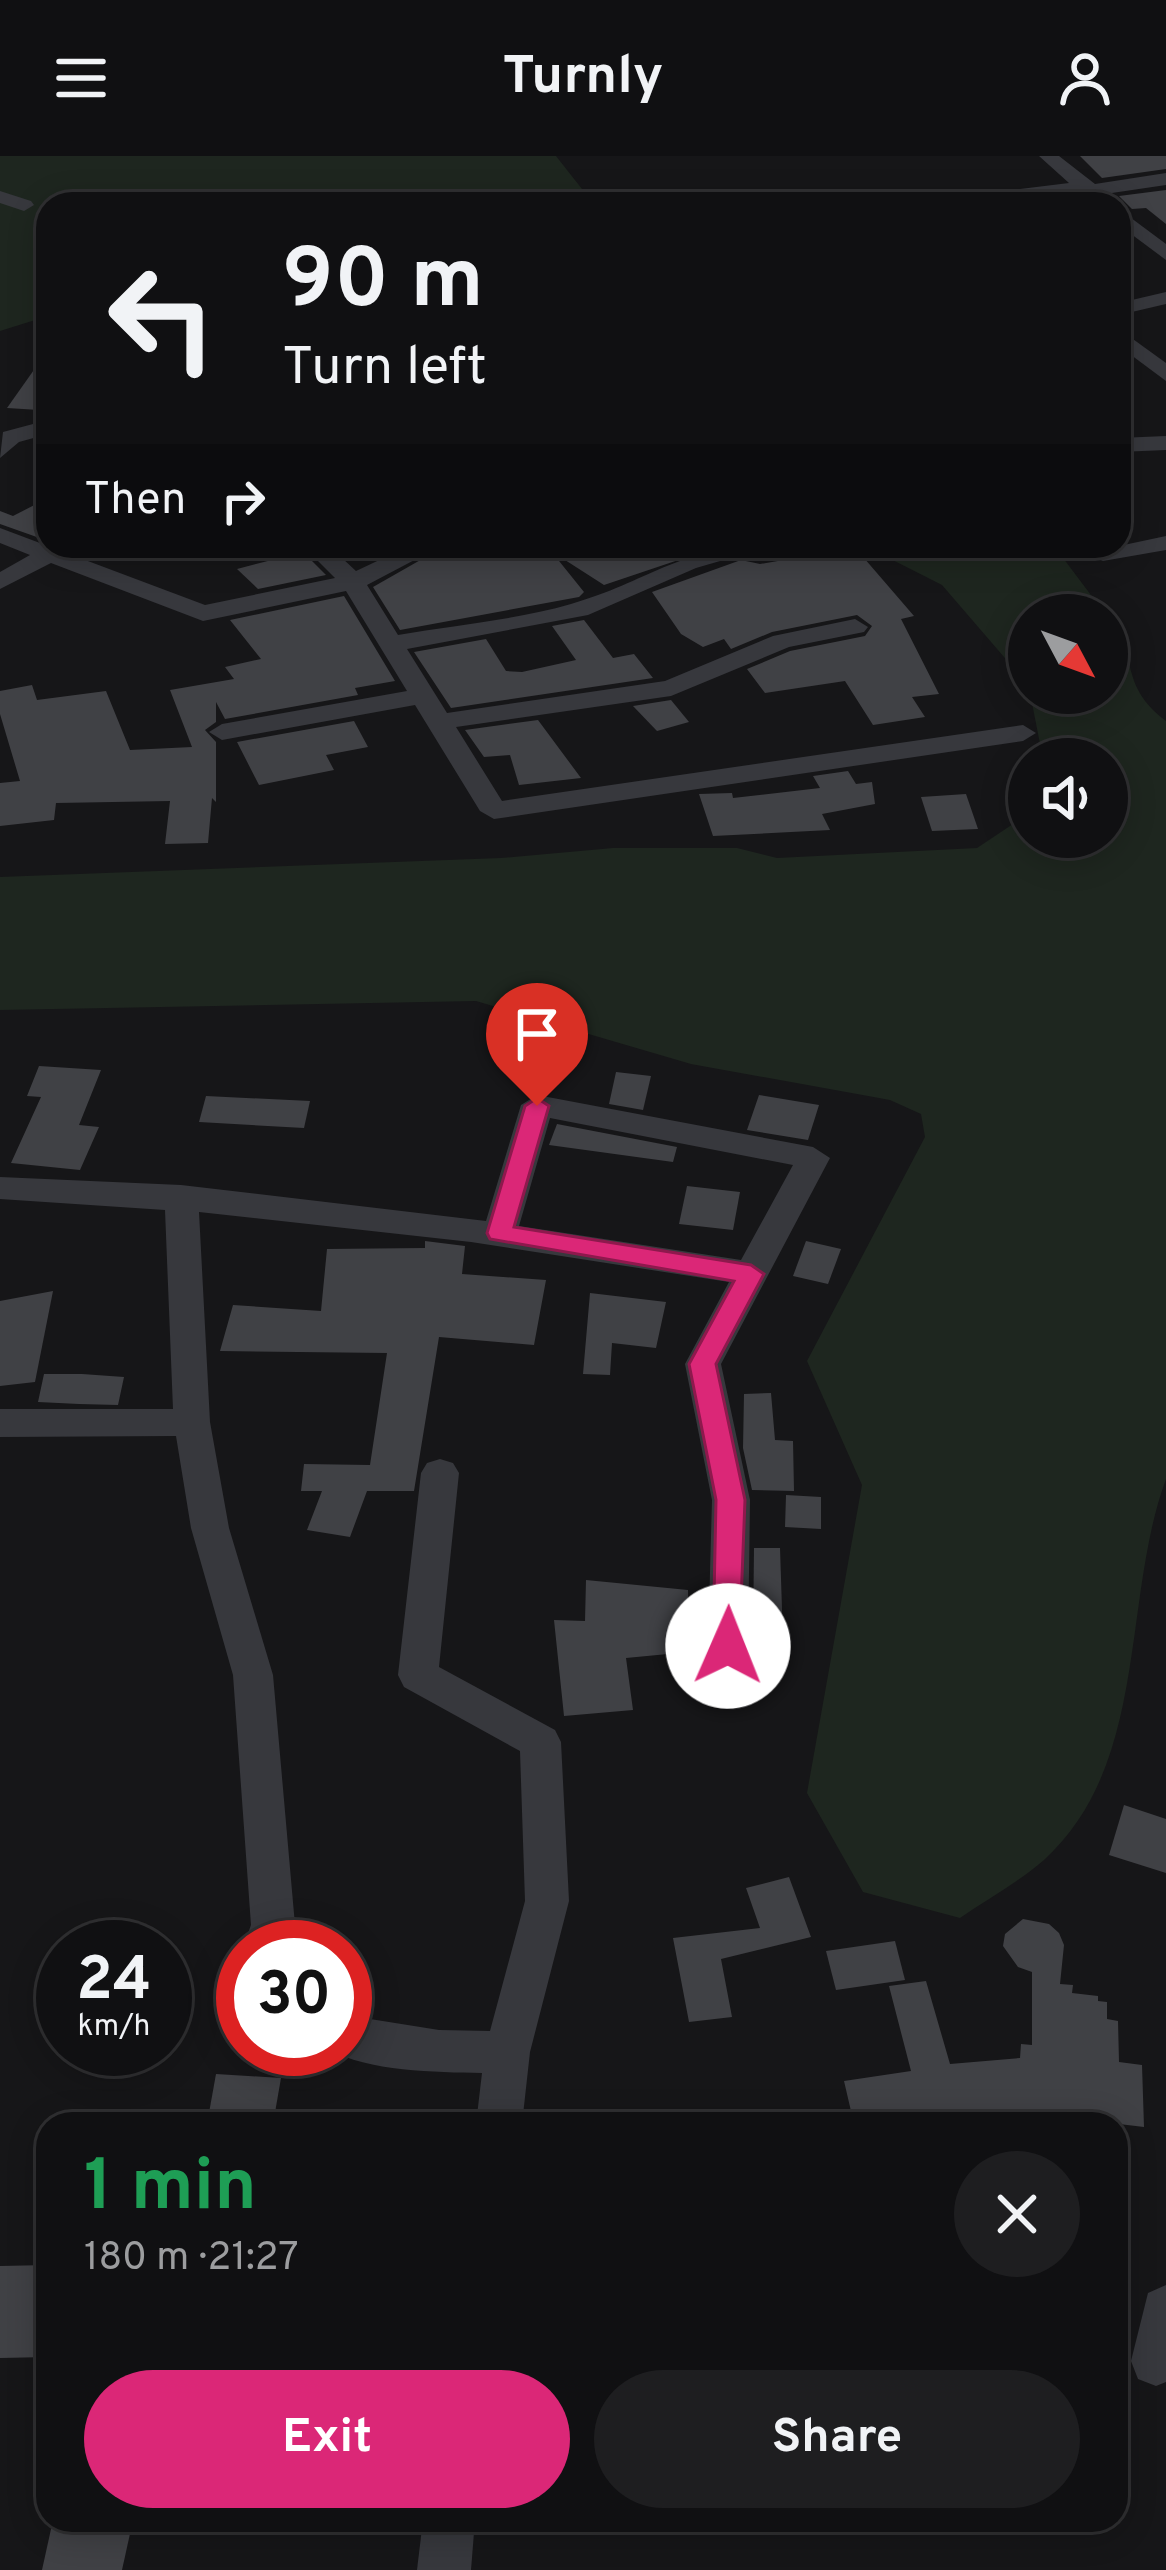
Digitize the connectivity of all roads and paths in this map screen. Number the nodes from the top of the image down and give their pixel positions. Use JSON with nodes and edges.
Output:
{"nodes":[{"id":1,"x":1048,"y":156,"type":"edge"},
{"id":2,"x":1166,"y":179,"type":"edge"},
{"id":3,"x":1092,"y":192,"type":"edge"},
{"id":4,"x":1104,"y":192,"type":"edge"},
{"id":5,"x":0,"y":197,"type":"edge"},
{"id":6,"x":24,"y":206,"type":"dead end"},
{"id":7,"x":1131,"y":226,"type":"edge"},
{"id":8,"x":1144,"y":237,"type":"junction"},
{"id":9,"x":1131,"y":239,"type":"edge"},
{"id":10,"x":1166,"y":254,"type":"edge"},
{"id":11,"x":1166,"y":298,"type":"edge"},
{"id":12,"x":1131,"y":306,"type":"edge"},
{"id":13,"x":1131,"y":345,"type":"edge"},
{"id":14,"x":1166,"y":374,"type":"edge"},
{"id":15,"x":36,"y":430,"type":"edge"},
{"id":16,"x":1166,"y":442,"type":"edge"},
{"id":17,"x":1131,"y":444,"type":"edge"},
{"id":18,"x":0,"y":452,"type":"edge"},
{"id":19,"x":0,"y":536,"type":"edge"},
{"id":20,"x":1166,"y":543,"type":"edge"},
{"id":21,"x":1131,"y":549,"type":"edge"},
{"id":22,"x":36,"y":550,"type":"edge"},
{"id":23,"x":42,"y":558,"type":"edge"},
{"id":24,"x":56,"y":558,"type":"edge"},
{"id":25,"x":327,"y":558,"type":"edge"},
{"id":26,"x":403,"y":558,"type":"edge"},
{"id":27,"x":706,"y":558,"type":"edge"},
{"id":28,"x":0,"y":581,"type":"edge"},
{"id":29,"x":352,"y":582,"type":"junction"},
{"id":30,"x":855,"y":627,"type":"dead end"},
{"id":31,"x":391,"y":644,"type":"junction"},
{"id":32,"x":421,"y":696,"type":"junction"},
{"id":33,"x":437,"y":722,"type":"junction"},
{"id":34,"x":222,"y":732,"type":"dead end"},
{"id":35,"x":1023,"y":733,"type":"dead end"},
{"id":36,"x":0,"y":1188,"type":"edge"},
{"id":37,"x":181,"y":1196,"type":"junction"},
{"id":38,"x":500,"y":1233,"type":"junction"},
{"id":39,"x":751,"y":1274,"type":"junction"},
{"id":40,"x":192,"y":1422,"type":"junction"},
{"id":41,"x":0,"y":1423,"type":"edge"},
{"id":42,"x":440,"y":1473,"type":"dead end"},
{"id":43,"x":728,"y":1646,"type":"dead end"},
{"id":44,"x":274,"y":1920,"type":"edge"},
{"id":45,"x":372,"y":2040,"type":"edge"},
{"id":46,"x":507,"y":2052,"type":"junction"},
{"id":47,"x":501,"y":2112,"type":"edge"},
{"id":48,"x":1166,"y":2310,"type":"edge"},
{"id":49,"x":1156,"y":2361,"type":"dead end"},
{"id":50,"x":447,"y":2532,"type":"edge"},
{"id":51,"x":444,"y":2570,"type":"edge"}],
"edges":[{"from":1,"to":3,"type":"street"},
{"from":2,"to":4,"type":"street"},
{"from":5,"to":6,"type":"street"},
{"from":7,"to":8,"type":"street"},
{"from":8,"to":9,"type":"street"},
{"from":8,"to":10,"type":"street"},
{"from":11,"to":12,"type":"street"},
{"from":13,"to":14,"type":"street"},
{"from":15,"to":18,"type":"street"},
{"from":16,"to":17,"type":"street"},
{"from":19,"to":22,"type":"street"},
{"from":20,"to":21,"type":"street"},
{"from":23,"to":28,"type":"street"},
{"from":24,"to":29,"type":"street"},
{"from":25,"to":29,"type":"street"},
{"from":26,"to":29,"type":"street"},
{"from":27,"to":31,"type":"street"},
{"from":29,"to":31,"type":"street"},
{"from":30,"to":33,"type":"street"},
{"from":31,"to":32,"type":"street"},
{"from":32,"to":33,"type":"street"},
{"from":32,"to":34,"type":"street"},
{"from":33,"to":35,"type":"street"},
{"from":36,"to":37,"type":"street"},
{"from":37,"to":38,"type":"street"},
{"from":37,"to":40,"type":"street"},
{"from":38,"to":39,"type":"street"},
{"from":38,"to":39,"type":"street"},
{"from":39,"to":43,"type":"street"},
{"from":40,"to":41,"type":"street"},
{"from":40,"to":44,"type":"street"},
{"from":42,"to":46,"type":"street"},
{"from":45,"to":46,"type":"street"},
{"from":46,"to":47,"type":"street"},
{"from":48,"to":49,"type":"street"},
{"from":50,"to":51,"type":"street"}]}
